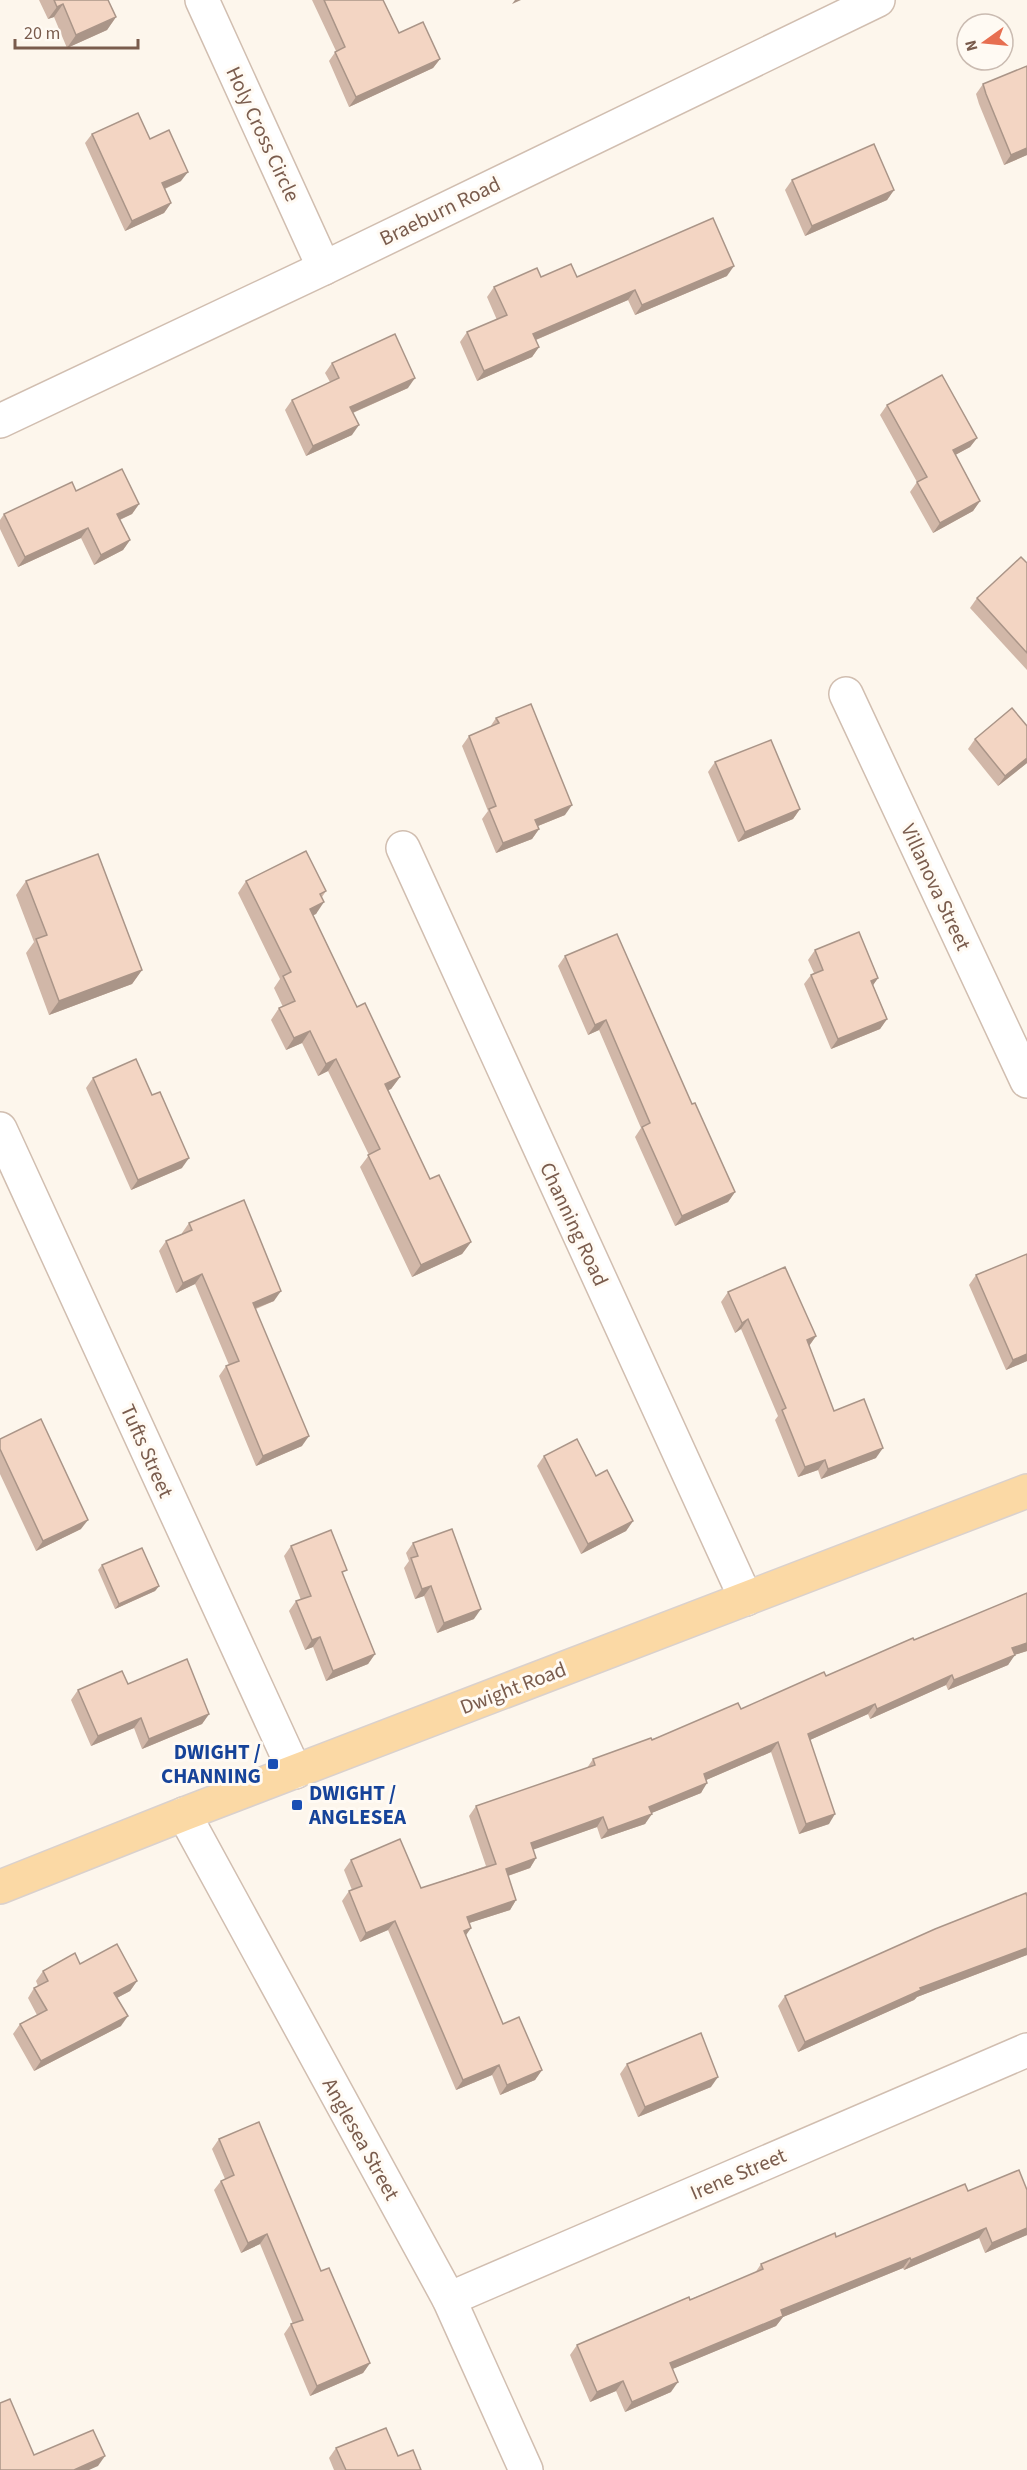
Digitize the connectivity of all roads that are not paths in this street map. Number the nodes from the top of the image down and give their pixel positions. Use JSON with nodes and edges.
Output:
{"nodes":[{"id":1,"x":202,"y":0,"type":"edge"},
{"id":2,"x":878,"y":0,"type":"edge"},
{"id":3,"x":324,"y":268,"type":"junction"},
{"id":4,"x":0,"y":421,"type":"edge"},
{"id":5,"x":846,"y":694,"type":"dead end"},
{"id":6,"x":403,"y":848,"type":"dead end"},
{"id":7,"x":1027,"y":1081,"type":"edge"},
{"id":8,"x":0,"y":1129,"type":"edge"},
{"id":9,"x":1027,"y":1491,"type":"edge"},
{"id":10,"x":746,"y":1599,"type":"junction"},
{"id":11,"x":295,"y":1772,"type":"junction"},
{"id":12,"x":184,"y":1814,"type":"junction"},
{"id":13,"x":0,"y":1887,"type":"edge"},
{"id":14,"x":1027,"y":2050,"type":"edge"},
{"id":15,"x":449,"y":2299,"type":"junction"},
{"id":16,"x":525,"y":2470,"type":"edge"}],
"edges":[{"from":1,"to":3,"type":"street","name":"Holy Cross Circle"},
{"from":2,"to":3,"type":"street","name":"Braeburn Road"},
{"from":3,"to":4,"type":"street","name":"Braeburn Road"},
{"from":5,"to":7,"type":"street","name":"Villanova Street"},
{"from":6,"to":10,"type":"street","name":"Channing Road"},
{"from":8,"to":11,"type":"street","name":"Tufts Street"},
{"from":9,"to":10,"type":"main road","name":"Dwight Road"},
{"from":10,"to":11,"type":"main road","name":"Dwight Road"},
{"from":11,"to":12,"type":"main road","name":"Dwight Road"},
{"from":12,"to":13,"type":"main road","name":"Dwight Road"},
{"from":12,"to":15,"type":"street","name":"Anglesea Street"},
{"from":14,"to":15,"type":"street","name":"Irene Street"},
{"from":15,"to":16,"type":"street","name":"Anglesea Street"}]}
